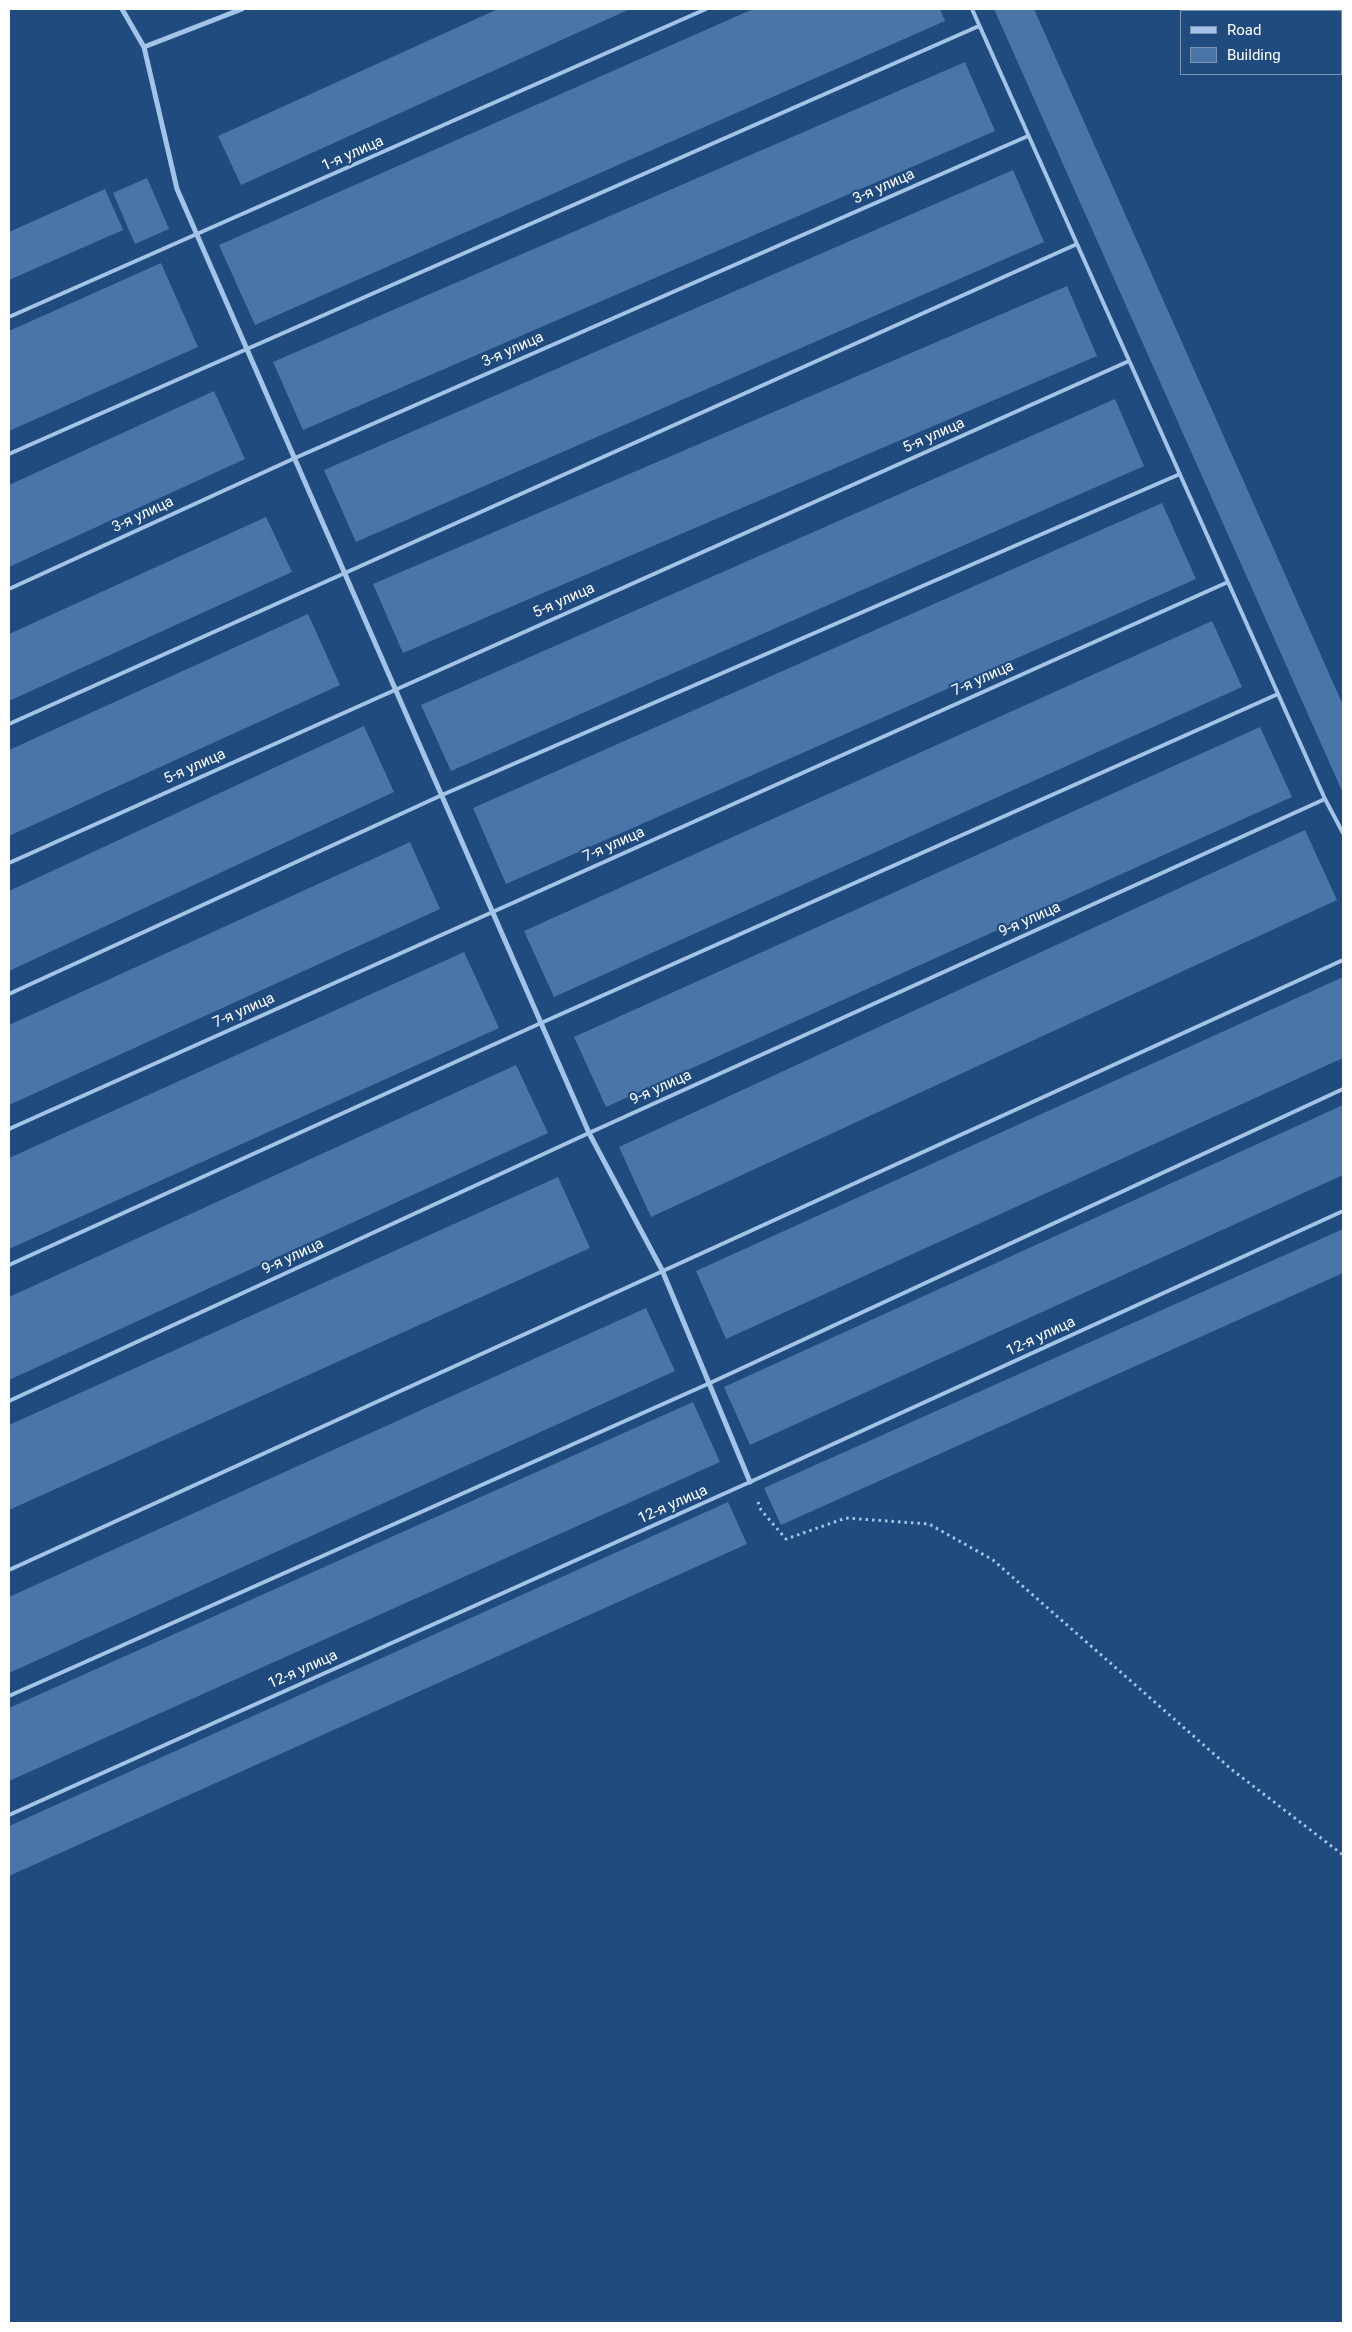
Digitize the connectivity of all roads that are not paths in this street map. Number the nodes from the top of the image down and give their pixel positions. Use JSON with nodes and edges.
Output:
{"nodes":[{"id":1,"x":122,"y":9,"type":"edge"},
{"id":2,"x":242,"y":9,"type":"edge"},
{"id":3,"x":706,"y":9,"type":"edge"},
{"id":4,"x":972,"y":9,"type":"edge"},
{"id":5,"x":979,"y":26,"type":"junction"},
{"id":6,"x":144,"y":47,"type":"junction"},
{"id":7,"x":1028,"y":136,"type":"junction"},
{"id":8,"x":197,"y":236,"type":"junction"},
{"id":9,"x":1077,"y":244,"type":"junction"},
{"id":10,"x":9,"y":317,"type":"edge"},
{"id":11,"x":247,"y":350,"type":"junction"},
{"id":12,"x":1129,"y":360,"type":"junction"},
{"id":13,"x":9,"y":454,"type":"edge"},
{"id":14,"x":294,"y":458,"type":"junction"},
{"id":15,"x":1180,"y":474,"type":"junction"},
{"id":16,"x":344,"y":572,"type":"junction"},
{"id":17,"x":1228,"y":582,"type":"junction"},
{"id":18,"x":9,"y":589,"type":"edge"},
{"id":19,"x":395,"y":689,"type":"junction"},
{"id":20,"x":1278,"y":694,"type":"junction"},
{"id":21,"x":9,"y":724,"type":"edge"},
{"id":22,"x":442,"y":795,"type":"junction"},
{"id":23,"x":1325,"y":799,"type":"junction"},
{"id":24,"x":1343,"y":833,"type":"edge"},
{"id":25,"x":9,"y":864,"type":"edge"},
{"id":26,"x":492,"y":912,"type":"junction"},
{"id":27,"x":1343,"y":960,"type":"edge"},
{"id":28,"x":9,"y":994,"type":"edge"},
{"id":29,"x":541,"y":1023,"type":"junction"},
{"id":30,"x":1343,"y":1089,"type":"edge"},
{"id":31,"x":9,"y":1129,"type":"edge"},
{"id":32,"x":589,"y":1133,"type":"junction"},
{"id":33,"x":1343,"y":1211,"type":"edge"},
{"id":34,"x":9,"y":1264,"type":"edge"},
{"id":35,"x":662,"y":1270,"type":"junction"},
{"id":36,"x":710,"y":1383,"type":"junction"},
{"id":37,"x":9,"y":1401,"type":"edge"},
{"id":38,"x":750,"y":1482,"type":"junction"},
{"id":39,"x":9,"y":1570,"type":"edge"},
{"id":40,"x":9,"y":1696,"type":"edge"},
{"id":41,"x":9,"y":1814,"type":"edge"}],
"edges":[{"from":1,"to":6,"type":"street"},
{"from":2,"to":6,"type":"street"},
{"from":3,"to":8,"type":"lane","name":"1-я улица"},
{"from":4,"to":5,"type":"lane"},
{"from":5,"to":7,"type":"lane"},
{"from":5,"to":11,"type":"lane"},
{"from":6,"to":8,"type":"street"},
{"from":7,"to":9,"type":"lane"},
{"from":7,"to":14,"type":"lane","name":"3-я улица"},
{"from":8,"to":10,"type":"lane","name":"1-я улица"},
{"from":8,"to":11,"type":"street"},
{"from":9,"to":12,"type":"lane"},
{"from":9,"to":16,"type":"lane"},
{"from":11,"to":13,"type":"lane"},
{"from":11,"to":14,"type":"street"},
{"from":12,"to":15,"type":"lane"},
{"from":12,"to":19,"type":"lane","name":"5-я улица"},
{"from":14,"to":16,"type":"street"},
{"from":14,"to":18,"type":"lane","name":"3-я улица"},
{"from":15,"to":17,"type":"lane"},
{"from":15,"to":22,"type":"lane"},
{"from":16,"to":19,"type":"street"},
{"from":16,"to":21,"type":"lane"},
{"from":17,"to":20,"type":"lane"},
{"from":17,"to":26,"type":"lane","name":"7-я улица"},
{"from":19,"to":22,"type":"street"},
{"from":19,"to":25,"type":"lane","name":"5-я улица"},
{"from":20,"to":23,"type":"lane"},
{"from":20,"to":29,"type":"lane"},
{"from":22,"to":26,"type":"street"},
{"from":22,"to":28,"type":"lane"},
{"from":23,"to":24,"type":"lane"},
{"from":23,"to":32,"type":"lane","name":"9-я улица"},
{"from":26,"to":29,"type":"street"},
{"from":26,"to":31,"type":"lane","name":"7-я улица"},
{"from":27,"to":35,"type":"lane"},
{"from":29,"to":32,"type":"street"},
{"from":29,"to":34,"type":"lane"},
{"from":30,"to":36,"type":"lane"},
{"from":32,"to":35,"type":"street"},
{"from":32,"to":37,"type":"lane","name":"9-я улица"},
{"from":33,"to":38,"type":"lane","name":"12-я улица"},
{"from":35,"to":36,"type":"street"},
{"from":35,"to":39,"type":"lane"},
{"from":36,"to":38,"type":"street"},
{"from":36,"to":40,"type":"lane"},
{"from":38,"to":41,"type":"lane","name":"12-я улица"}]}
